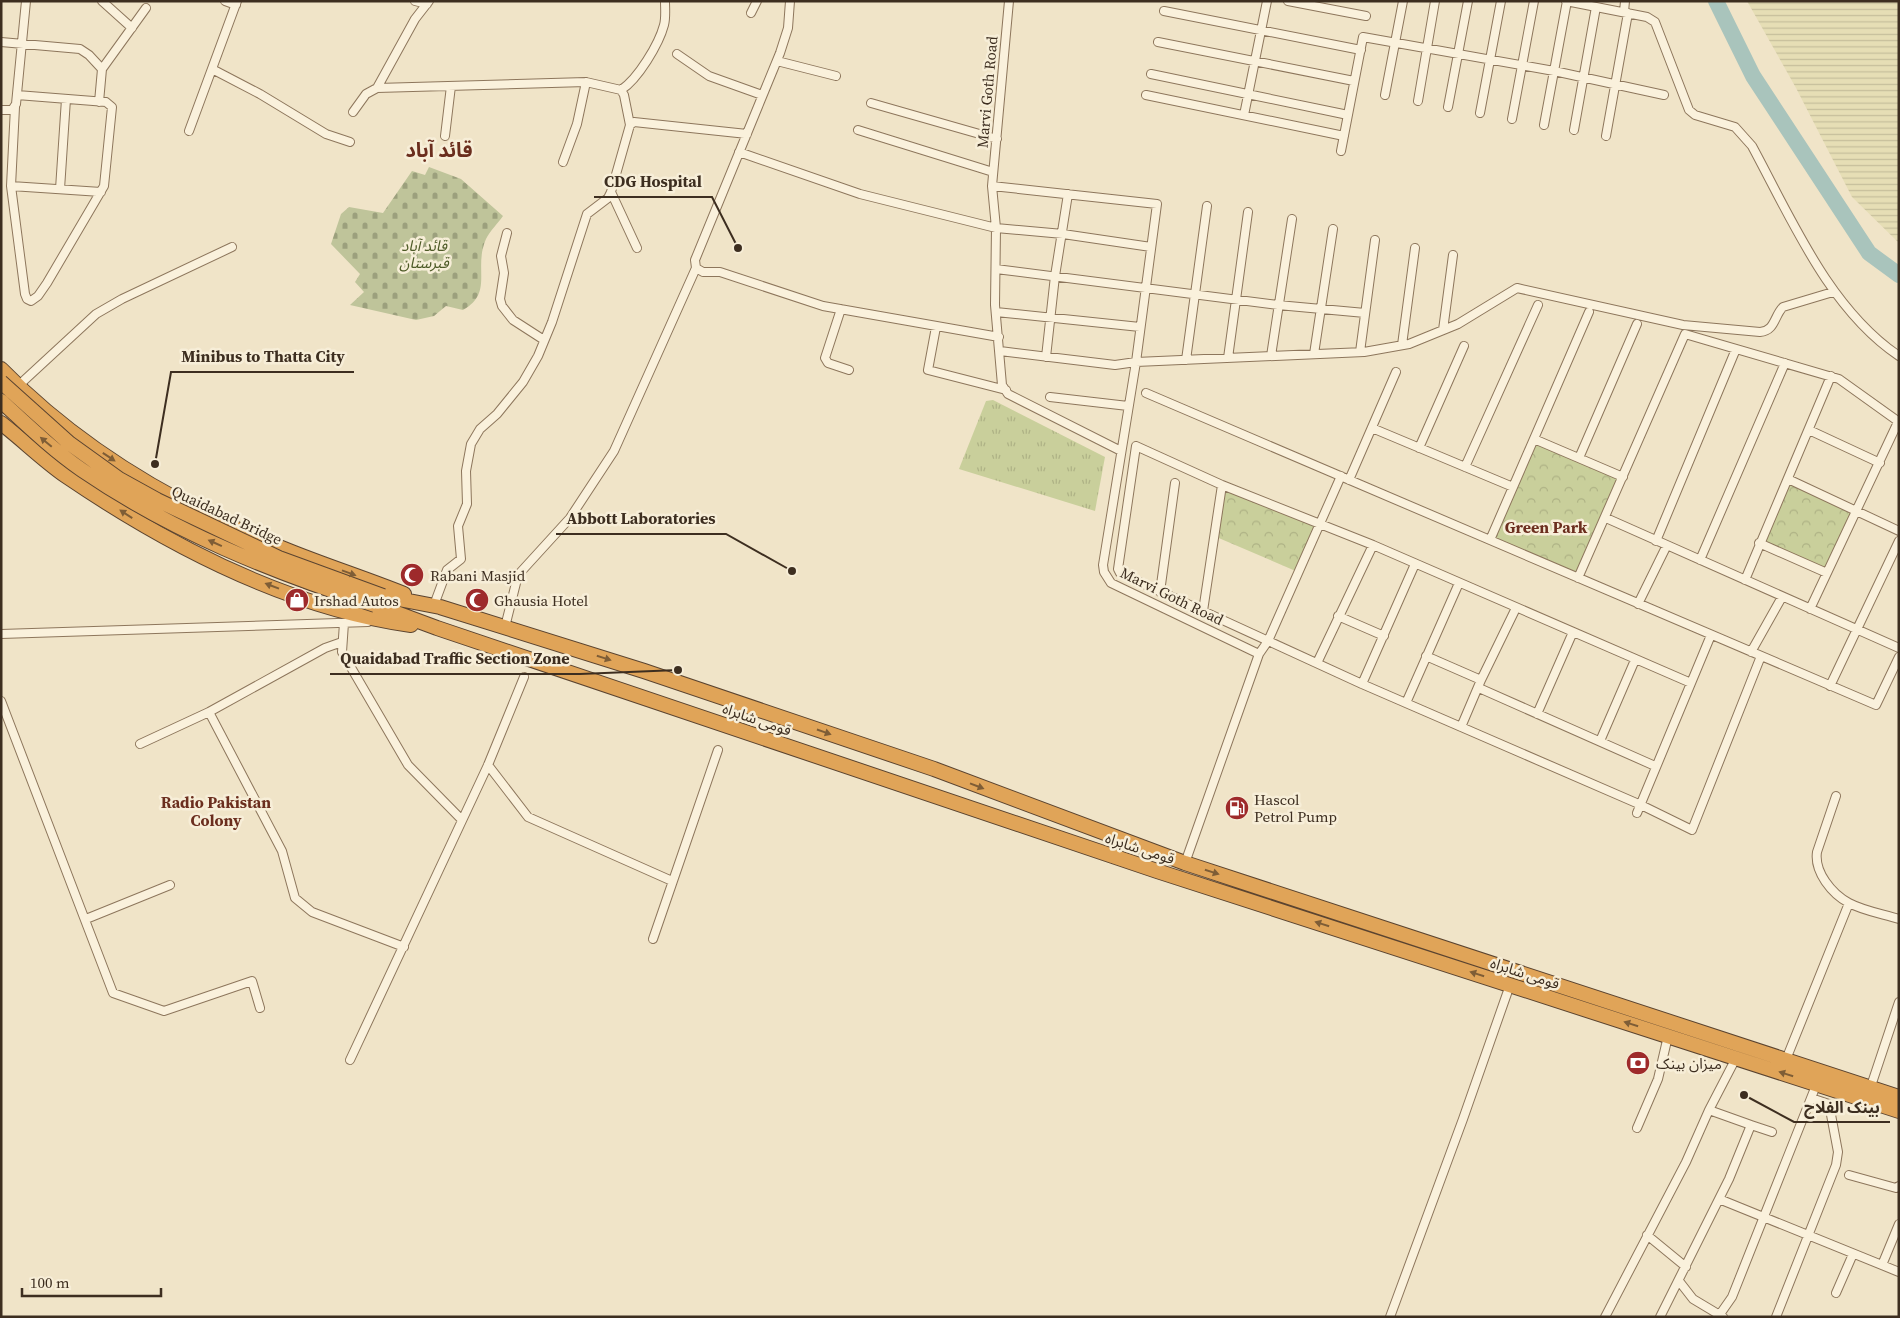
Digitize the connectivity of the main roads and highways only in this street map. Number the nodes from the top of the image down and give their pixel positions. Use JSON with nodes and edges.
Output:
{"nodes":[{"id":1,"x":1,"y":369,"type":"edge"},
{"id":2,"x":1,"y":382,"type":"edge"},
{"id":3,"x":1,"y":401,"type":"edge"},
{"id":4,"x":1,"y":423,"type":"edge"},
{"id":5,"x":379,"y":600,"type":"junction"},
{"id":6,"x":437,"y":606,"type":"junction"},
{"id":7,"x":437,"y":628,"type":"junction"},
{"id":8,"x":1898,"y":1108,"type":"edge"}],
"edges":[{"from":1,"to":6,"type":"highway","one_way":true},
{"from":2,"to":5,"type":"highway","name":"Quaidabad Bridge","bridge":true},
{"from":5,"to":3,"type":"highway","name":"Quaidabad Bridge","one_way":true,"bridge":true},
{"from":7,"to":4,"type":"highway","one_way":true},
{"from":5,"to":6,"type":"highway","name":"قومی شاہراہ"},
{"from":5,"to":7,"type":"highway","name":"قومی شاہراہ"},
{"from":6,"to":8,"type":"highway","name":"قومی شاہراہ","one_way":true},
{"from":8,"to":7,"type":"highway","name":"قومی شاہراہ","one_way":true}]}
